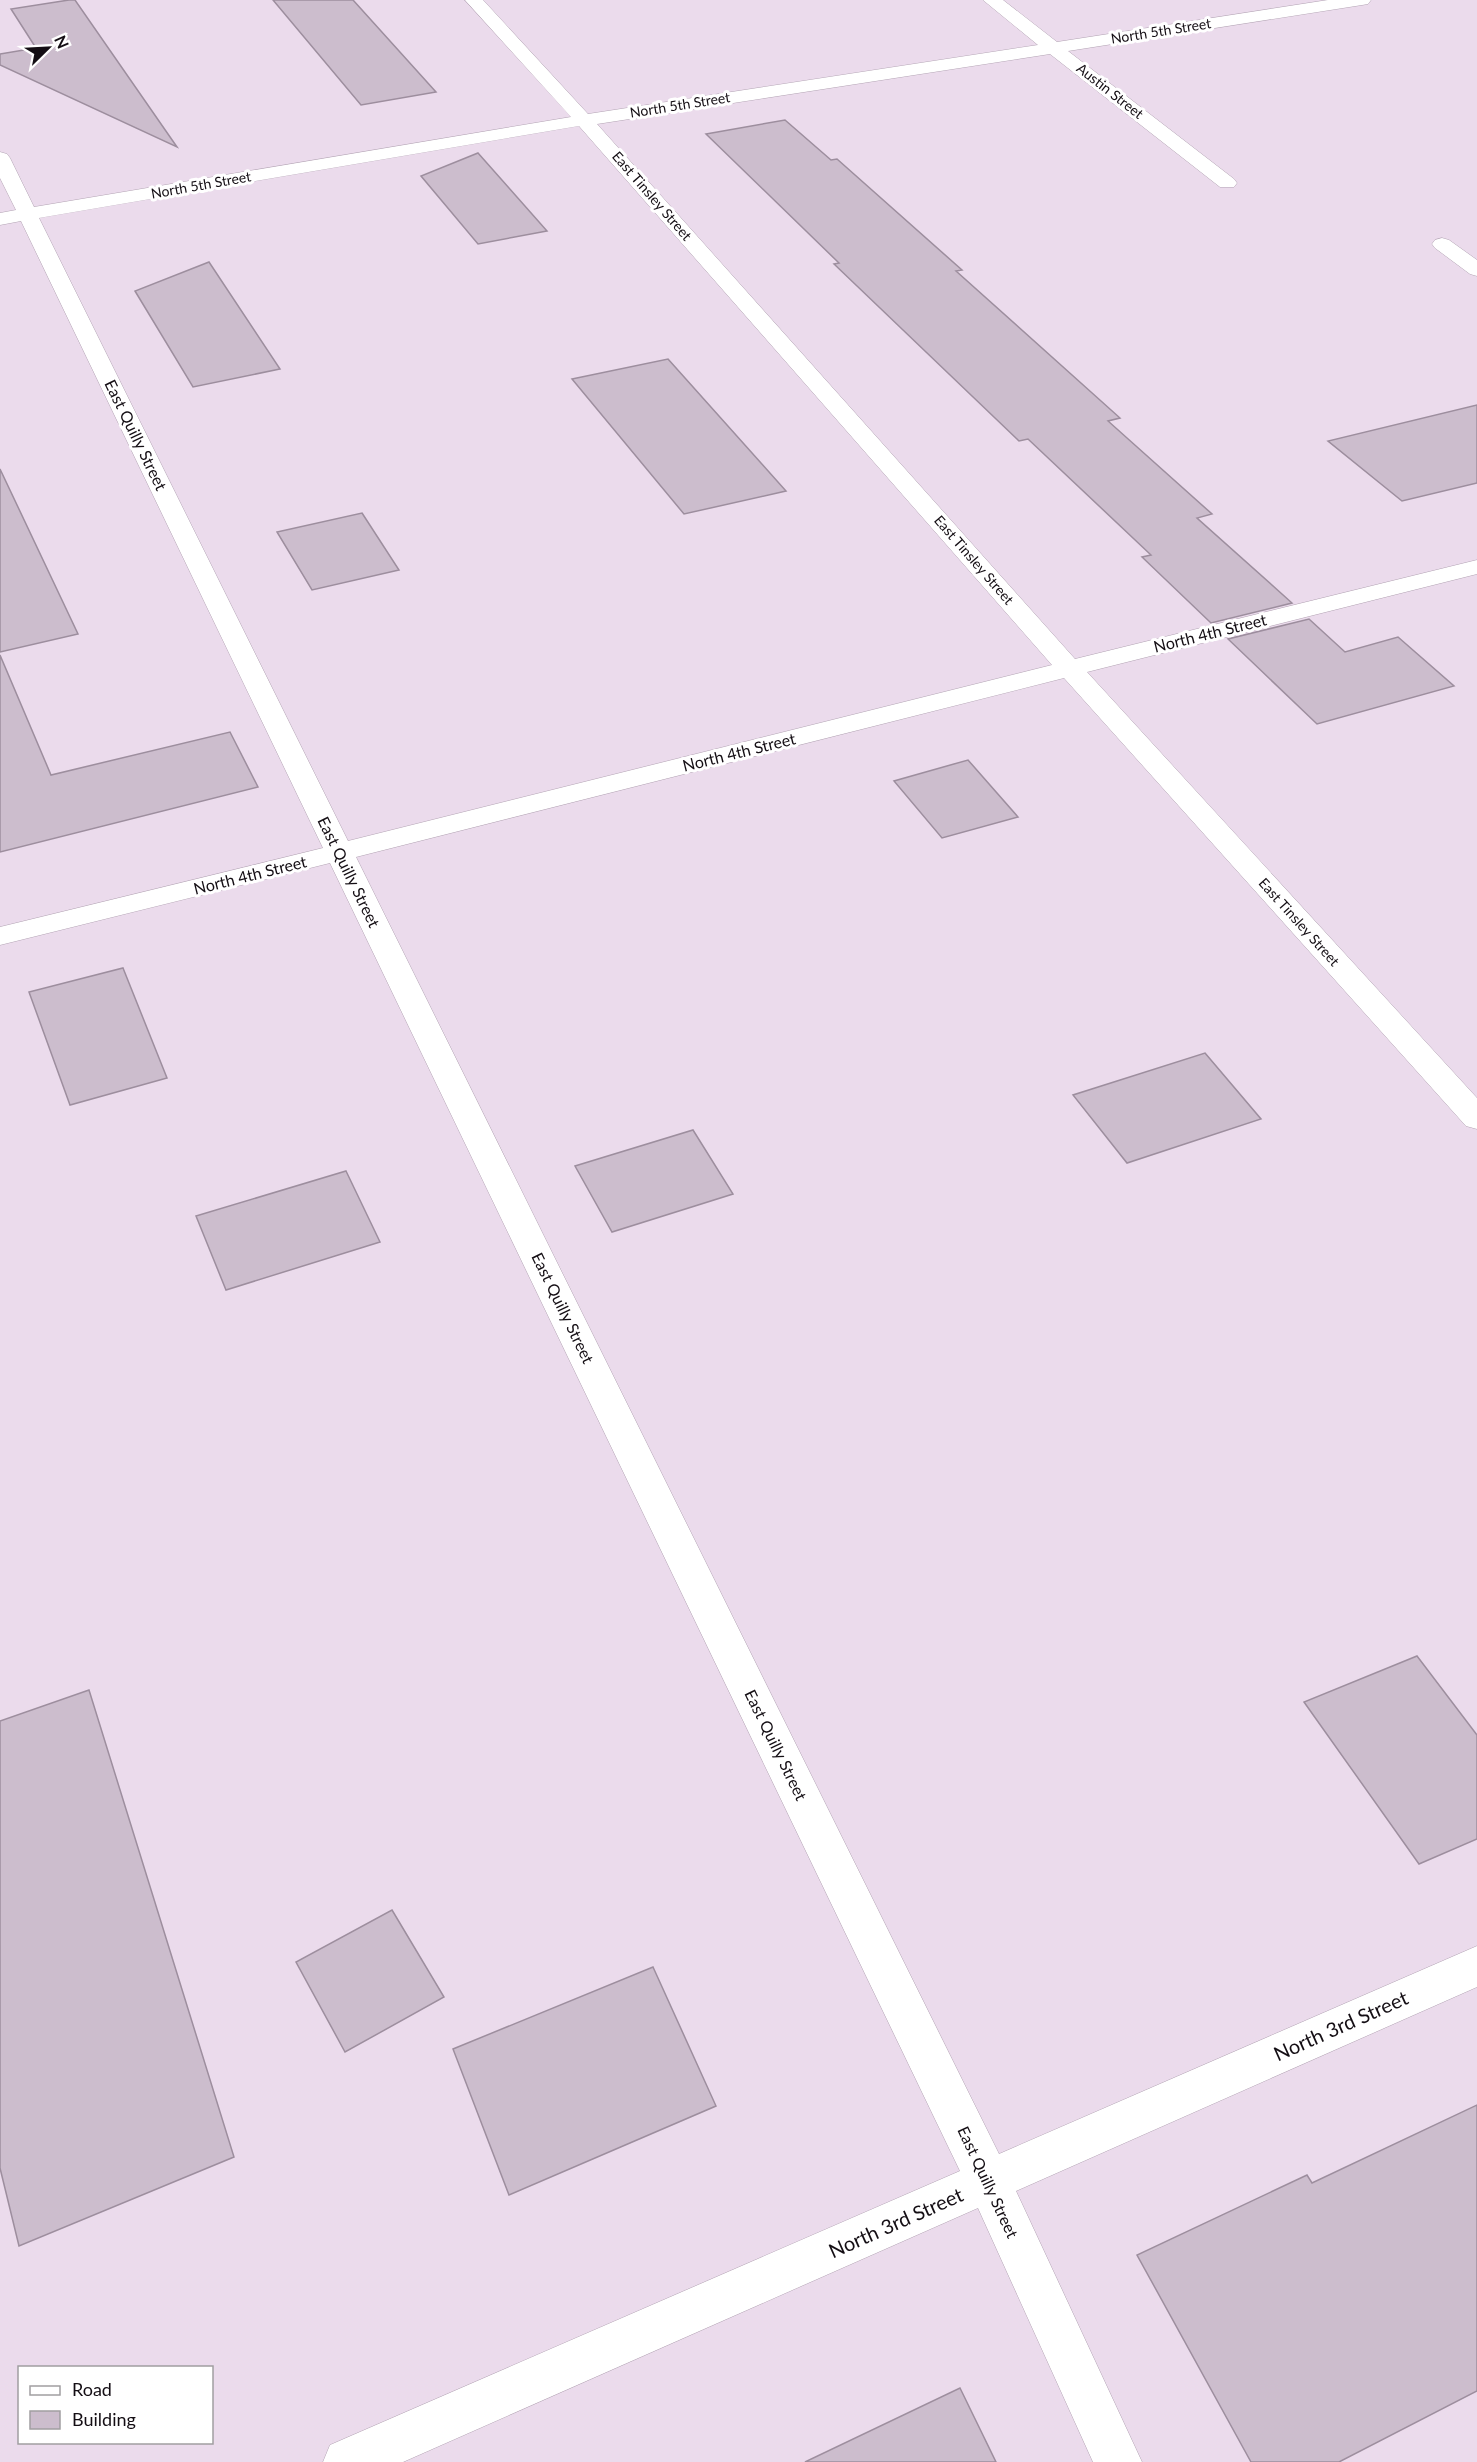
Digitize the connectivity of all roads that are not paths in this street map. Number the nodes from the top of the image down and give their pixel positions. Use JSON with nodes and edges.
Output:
{"nodes":[{"id":1,"x":474,"y":0,"type":"edge"},
{"id":2,"x":992,"y":0,"type":"edge"},
{"id":3,"x":1362,"y":0,"type":"edge"},
{"id":4,"x":1053,"y":47,"type":"junction"},
{"id":5,"x":584,"y":120,"type":"junction"},
{"id":6,"x":0,"y":159,"type":"edge"},
{"id":7,"x":1227,"y":183,"type":"dead end"},
{"id":8,"x":14,"y":216,"type":"edge"},
{"id":9,"x":1442,"y":244,"type":"dead end"},
{"id":10,"x":1477,"y":270,"type":"edge"},
{"id":11,"x":1477,"y":567,"type":"edge"},
{"id":12,"x":1068,"y":667,"type":"junction"},
{"id":13,"x":340,"y":854,"type":"junction"},
{"id":14,"x":0,"y":936,"type":"edge"},
{"id":15,"x":1477,"y":1118,"type":"edge"},
{"id":16,"x":1477,"y":1966,"type":"edge"},
{"id":17,"x":989,"y":2182,"type":"junction"},
{"id":18,"x":347,"y":2462,"type":"edge"},
{"id":19,"x":1118,"y":2462,"type":"edge"}],
"edges":[{"from":1,"to":5,"type":"street","name":"East Tinsley Street"},
{"from":2,"to":4,"type":"street","name":"Austin Street"},
{"from":3,"to":4,"type":"street","name":"North 5th Street"},
{"from":4,"to":5,"type":"street","name":"North 5th Street"},
{"from":4,"to":7,"type":"street","name":"Austin Street"},
{"from":5,"to":8,"type":"street","name":"North 5th Street"},
{"from":5,"to":12,"type":"street","name":"East Tinsley Street"},
{"from":6,"to":8,"type":"street","name":"East Quilly Street"},
{"from":8,"to":13,"type":"street","name":"East Quilly Street"},
{"from":9,"to":10,"type":"street"},
{"from":11,"to":12,"type":"street","name":"North 4th Street"},
{"from":12,"to":13,"type":"street","name":"North 4th Street"},
{"from":12,"to":15,"type":"street","name":"East Tinsley Street"},
{"from":13,"to":14,"type":"street","name":"North 4th Street"},
{"from":13,"to":17,"type":"street","name":"East Quilly Street"},
{"from":16,"to":17,"type":"street","name":"North 3rd Street"},
{"from":17,"to":18,"type":"street","name":"North 3rd Street"},
{"from":17,"to":19,"type":"street","name":"East Quilly Street"}]}
